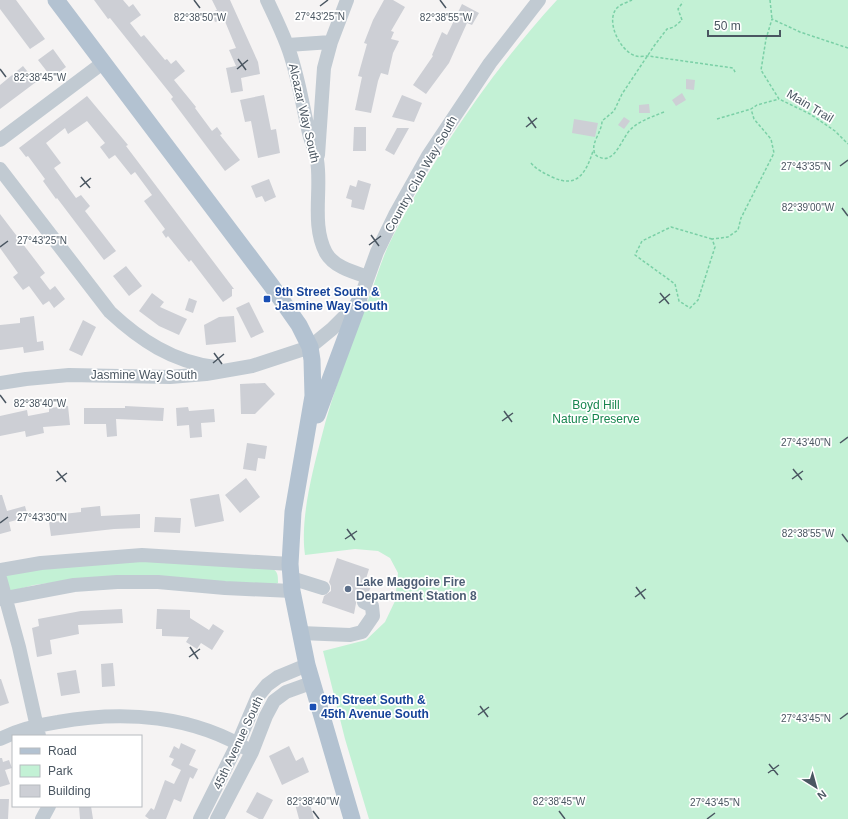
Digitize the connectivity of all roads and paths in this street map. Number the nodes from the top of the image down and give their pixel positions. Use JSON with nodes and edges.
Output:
{"nodes":[{"id":1,"x":56,"y":0,"type":"edge"},
{"id":2,"x":267,"y":0,"type":"edge"},
{"id":3,"x":347,"y":0,"type":"edge"},
{"id":4,"x":539,"y":0,"type":"edge"},
{"id":5,"x":632,"y":0,"type":"edge"},
{"id":6,"x":770,"y":0,"type":"edge"},
{"id":7,"x":683,"y":2,"type":"dead end"},
{"id":8,"x":772,"y":19,"type":"junction"},
{"id":9,"x":331,"y":42,"type":"junction"},
{"id":10,"x":288,"y":45,"type":"junction"},
{"id":11,"x":848,"y":48,"type":"edge"},
{"id":12,"x":648,"y":56,"type":"junction"},
{"id":13,"x":104,"y":62,"type":"junction"},
{"id":14,"x":736,"y":74,"type":"dead end"},
{"id":15,"x":779,"y":99,"type":"junction"},
{"id":16,"x":751,"y":109,"type":"junction"},
{"id":17,"x":664,"y":112,"type":"dead end"},
{"id":18,"x":717,"y":119,"type":"dead end"},
{"id":19,"x":0,"y":140,"type":"edge"},
{"id":20,"x":848,"y":144,"type":"edge"},
{"id":21,"x":594,"y":151,"type":"junction"},
{"id":22,"x":317,"y":159,"type":"junction"},
{"id":23,"x":531,"y":163,"type":"dead end"},
{"id":24,"x":0,"y":169,"type":"edge"},
{"id":25,"x":712,"y":239,"type":"junction"},
{"id":26,"x":368,"y":277,"type":"junction"},
{"id":27,"x":359,"y":302,"type":"junction"},
{"id":28,"x":310,"y":347,"type":"junction"},
{"id":29,"x":227,"y":369,"type":"junction"},
{"id":30,"x":0,"y":383,"type":"edge"},
{"id":31,"x":307,"y":441,"type":"junction"},
{"id":32,"x":0,"y":570,"type":"edge"},
{"id":33,"x":291,"y":577,"type":"junction"},
{"id":34,"x":0,"y":578,"type":"edge"},
{"id":35,"x":324,"y":588,"type":"dead end"},
{"id":36,"x":3,"y":598,"type":"edge"},
{"id":37,"x":364,"y":602,"type":"dead end"},
{"id":38,"x":300,"y":633,"type":"junction"},
{"id":39,"x":307,"y":665,"type":"junction"},
{"id":40,"x":311,"y":683,"type":"junction"},
{"id":41,"x":38,"y":731,"type":"edge"},
{"id":42,"x":19,"y":735,"type":"edge"},
{"id":43,"x":12,"y":736,"type":"edge"},
{"id":44,"x":0,"y":739,"type":"edge"},
{"id":45,"x":238,"y":743,"type":"junction"},
{"id":46,"x":252,"y":752,"type":"junction"},
{"id":47,"x":48,"y":807,"type":"edge"},
{"id":48,"x":49,"y":807,"type":"edge"},
{"id":49,"x":42,"y":819,"type":"edge"},
{"id":50,"x":49,"y":819,"type":"edge"},
{"id":51,"x":200,"y":819,"type":"edge"},
{"id":52,"x":217,"y":819,"type":"edge"},
{"id":53,"x":352,"y":819,"type":"edge"}],
"edges":[{"from":1,"to":13,"type":"main road"},
{"from":2,"to":10,"type":"street","name":"Alcazar Way South"},
{"from":3,"to":9,"type":"street"},
{"from":4,"to":26,"type":"street","name":"Country Club Way South"},
{"from":5,"to":12,"type":"path"},
{"from":6,"to":8,"type":"path"},
{"from":7,"to":12,"type":"path"},
{"from":8,"to":11,"type":"path"},
{"from":8,"to":15,"type":"path","name":"Main Trail"},
{"from":9,"to":10,"type":"street"},
{"from":9,"to":22,"type":"street"},
{"from":10,"to":22,"type":"street","name":"Alcazar Way South"},
{"from":12,"to":14,"type":"path"},
{"from":12,"to":21,"type":"path"},
{"from":13,"to":19,"type":"street"},
{"from":13,"to":28,"type":"main road"},
{"from":15,"to":16,"type":"path"},
{"from":15,"to":20,"type":"path","name":"Main Trail"},
{"from":16,"to":18,"type":"path"},
{"from":16,"to":25,"type":"path"},
{"from":17,"to":21,"type":"path"},
{"from":21,"to":23,"type":"path"},
{"from":22,"to":26,"type":"street","name":"Alcazar Way South"},
{"from":24,"to":29,"type":"street"},
{"from":25,"to":25,"type":"path"},
{"from":26,"to":27,"type":"street","name":"Country Club Way South"},
{"from":27,"to":28,"type":"street","name":"Country Club Way South"},
{"from":27,"to":31,"type":"main road"},
{"from":28,"to":29,"type":"street","name":"Jasmine Way South"},
{"from":28,"to":31,"type":"main road"},
{"from":29,"to":30,"type":"street","name":"Jasmine Way South"},
{"from":31,"to":33,"type":"main road"},
{"from":32,"to":33,"type":"street"},
{"from":33,"to":35,"type":"street"},
{"from":33,"to":36,"type":"street"},
{"from":33,"to":38,"type":"main road"},
{"from":34,"to":36,"type":"street"},
{"from":36,"to":41,"type":"street"},
{"from":37,"to":38,"type":"street"},
{"from":38,"to":39,"type":"main road"},
{"from":39,"to":40,"type":"main road"},
{"from":39,"to":45,"type":"street","name":"45th Avenue South"},
{"from":40,"to":46,"type":"street","name":"45th Avenue South"},
{"from":40,"to":53,"type":"main road"},
{"from":41,"to":42,"type":"street"},
{"from":41,"to":45,"type":"street"},
{"from":43,"to":44,"type":"street"},
{"from":45,"to":46,"type":"street"},
{"from":45,"to":51,"type":"street","name":"45th Avenue South"},
{"from":46,"to":52,"type":"street","name":"45th Avenue South"},
{"from":47,"to":49,"type":"street"},
{"from":48,"to":50,"type":"street"}]}
